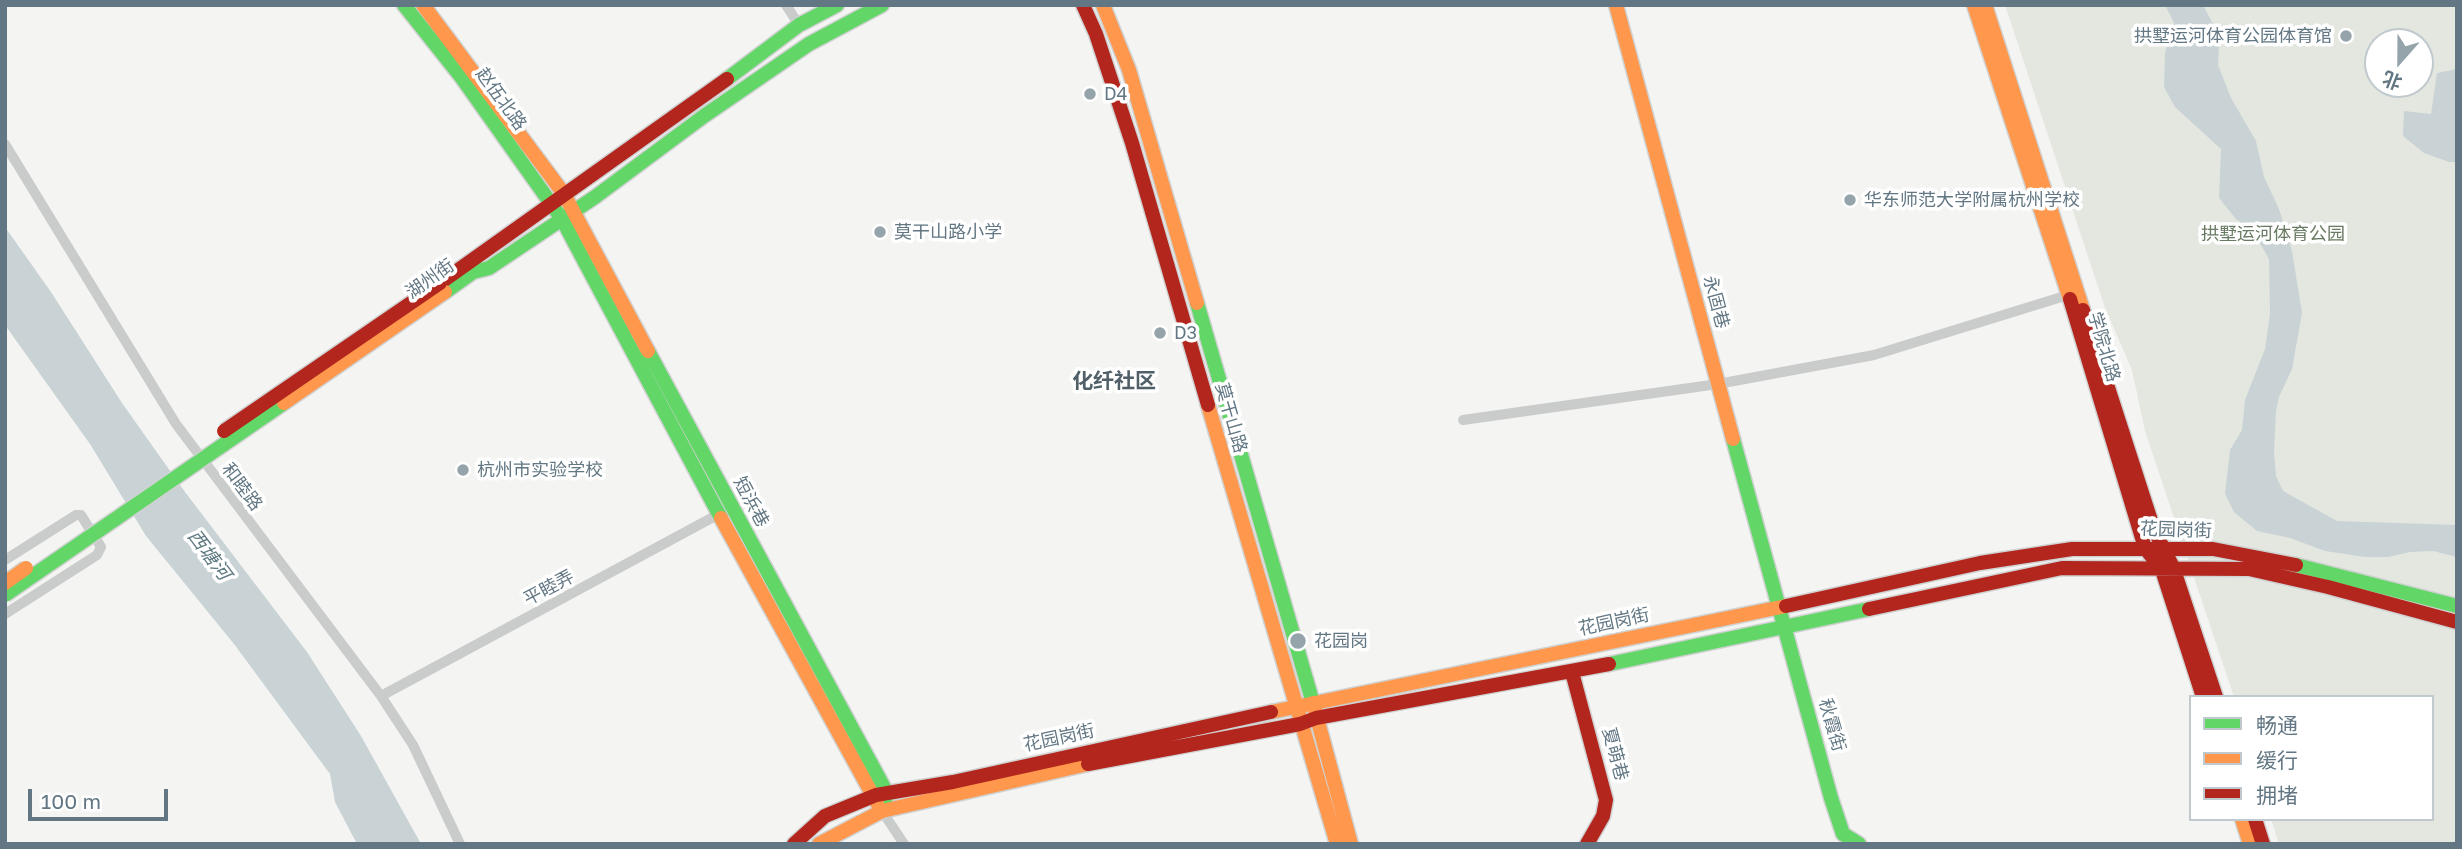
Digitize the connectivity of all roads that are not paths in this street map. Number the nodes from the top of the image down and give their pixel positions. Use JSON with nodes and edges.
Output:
{"nodes":[{"id":1,"x":404,"y":5,"type":"edge"},
{"id":2,"x":423,"y":5,"type":"edge"},
{"id":3,"x":786,"y":5,"type":"edge"},
{"id":4,"x":837,"y":5,"type":"edge"},
{"id":5,"x":882,"y":5,"type":"edge"},
{"id":6,"x":1083,"y":5,"type":"edge"},
{"id":7,"x":1103,"y":5,"type":"edge"},
{"id":8,"x":1974,"y":5,"type":"edge"},
{"id":9,"x":1985,"y":5,"type":"edge"},
{"id":10,"x":1618,"y":11,"type":"edge"},
{"id":11,"x":799,"y":25,"type":"junction"},
{"id":12,"x":5,"y":145,"type":"edge"},
{"id":13,"x":558,"y":198,"type":"junction"},
{"id":14,"x":568,"y":215,"type":"junction"},
{"id":15,"x":442,"y":288,"type":"junction"},
{"id":16,"x":2068,"y":295,"type":"junction"},
{"id":17,"x":1718,"y":384,"type":"junction"},
{"id":18,"x":1463,"y":420,"type":"dead end"},
{"id":19,"x":726,"y":510,"type":"junction"},
{"id":20,"x":2145,"y":548,"type":"junction"},
{"id":21,"x":2165,"y":548,"type":"junction"},
{"id":22,"x":5,"y":560,"type":"edge"},
{"id":23,"x":2167,"y":568,"type":"junction"},
{"id":24,"x":5,"y":583,"type":"edge"},
{"id":25,"x":5,"y":595,"type":"edge"},
{"id":26,"x":2457,"y":606,"type":"edge"},
{"id":27,"x":1779,"y":608,"type":"junction"},
{"id":28,"x":2432,"y":608,"type":"junction"},
{"id":29,"x":5,"y":614,"type":"edge"},
{"id":30,"x":2457,"y":622,"type":"edge"},
{"id":31,"x":1784,"y":626,"type":"junction"},
{"id":32,"x":1572,"y":672,"type":"junction"},
{"id":33,"x":2202,"y":695,"type":"edge"},
{"id":34,"x":2215,"y":695,"type":"edge"},
{"id":35,"x":382,"y":696,"type":"junction"},
{"id":36,"x":1296,"y":709,"type":"junction"},
{"id":37,"x":1314,"y":711,"type":"junction"},
{"id":38,"x":1300,"y":724,"type":"junction"},
{"id":39,"x":881,"y":795,"type":"junction"},
{"id":40,"x":882,"y":811,"type":"junction"},
{"id":41,"x":2243,"y":821,"type":"edge"},
{"id":42,"x":2256,"y":821,"type":"edge"},
{"id":43,"x":1840,"y":839,"type":"edge"},
{"id":44,"x":460,"y":844,"type":"edge"},
{"id":45,"x":794,"y":844,"type":"edge"},
{"id":46,"x":819,"y":844,"type":"edge"},
{"id":47,"x":904,"y":844,"type":"edge"},
{"id":48,"x":1337,"y":844,"type":"edge"},
{"id":49,"x":1351,"y":844,"type":"edge"},
{"id":50,"x":1587,"y":844,"type":"edge"},
{"id":51,"x":1858,"y":844,"type":"edge"},
{"id":52,"x":2250,"y":844,"type":"edge"},
{"id":53,"x":2263,"y":844,"type":"edge"}],
"edges":[{"from":1,"to":13,"type":"main road","name":"赵伍北路"},
{"from":2,"to":13,"type":"main road","name":"赵伍北路"},
{"from":3,"to":11,"type":"street"},
{"from":4,"to":11,"type":"main road","name":"湖州街"},
{"from":5,"to":14,"type":"main road","name":"湖州街"},
{"from":6,"to":36,"type":"main road","name":"莫干山路"},
{"from":7,"to":37,"type":"main road","name":"莫干山路"},
{"from":8,"to":16,"type":"main road","name":"学院北路"},
{"from":9,"to":21,"type":"main road","name":"学院北路"},
{"from":10,"to":17,"type":"main road","name":"永固巷"},
{"from":11,"to":13,"type":"main road","name":"湖州街"},
{"from":12,"to":35,"type":"street","name":"和睦路"},
{"from":13,"to":14,"type":"main road","name":"赵伍北路"},
{"from":13,"to":15,"type":"main road","name":"湖州街"},
{"from":14,"to":15,"type":"main road","name":"湖州街"},
{"from":14,"to":19,"type":"main road","name":"短浜巷"},
{"from":15,"to":24,"type":"main road","name":"湖州街","bridge":true},
{"from":15,"to":25,"type":"main road","name":"湖州街","bridge":true},
{"from":16,"to":17,"type":"street"},
{"from":16,"to":20,"type":"main road","name":"学院北路"},
{"from":17,"to":18,"type":"street"},
{"from":17,"to":27,"type":"main road","name":"永固巷"},
{"from":19,"to":35,"type":"street","name":"平睦弄"},
{"from":19,"to":39,"type":"main road","name":"短浜巷"},
{"from":20,"to":21,"type":"main road","name":"花园岗街"},
{"from":20,"to":23,"type":"main road","name":"学院北路"},
{"from":20,"to":27,"type":"main road","name":"花园岗街"},
{"from":21,"to":23,"type":"main road","name":"学院北路"},
{"from":21,"to":28,"type":"main road","name":"花园岗街"},
{"from":22,"to":29,"type":"street"},
{"from":23,"to":28,"type":"main road","name":"花园岗街"},
{"from":23,"to":31,"type":"main road","name":"花园岗街"},
{"from":23,"to":33,"type":"main road","name":"学院北路"},
{"from":23,"to":34,"type":"main road","name":"学院北路"},
{"from":26,"to":28,"type":"main road","name":"花园岗街"},
{"from":27,"to":31,"type":"main road","name":"秋霞街"},
{"from":27,"to":37,"type":"main road","name":"花园岗街"},
{"from":28,"to":30,"type":"main road","name":"花园岗街"},
{"from":31,"to":32,"type":"main road","name":"花园岗街"},
{"from":31,"to":43,"type":"main road","name":"秋霞街"},
{"from":32,"to":37,"type":"main road","name":"花园岗街"},
{"from":32,"to":50,"type":"main road","name":"夏萌巷"},
{"from":35,"to":44,"type":"street","name":"和睦路"},
{"from":36,"to":37,"type":"main road","name":"花园岗街"},
{"from":36,"to":38,"type":"main road","name":"莫干山路"},
{"from":36,"to":39,"type":"main road","name":"花园岗街"},
{"from":37,"to":38,"type":"main road","name":"花园岗街"},
{"from":37,"to":49,"type":"main road","name":"莫干山路"},
{"from":38,"to":40,"type":"main road","name":"花园岗街"},
{"from":38,"to":48,"type":"main road","name":"莫干山路"},
{"from":39,"to":40,"type":"main road"},
{"from":39,"to":45,"type":"main road","name":"花园岗街"},
{"from":40,"to":46,"type":"main road","name":"花园岗街"},
{"from":40,"to":47,"type":"street"},
{"from":41,"to":52,"type":"main road"},
{"from":42,"to":53,"type":"main road"},
{"from":43,"to":51,"type":"main road","name":"秋霞街"}]}
